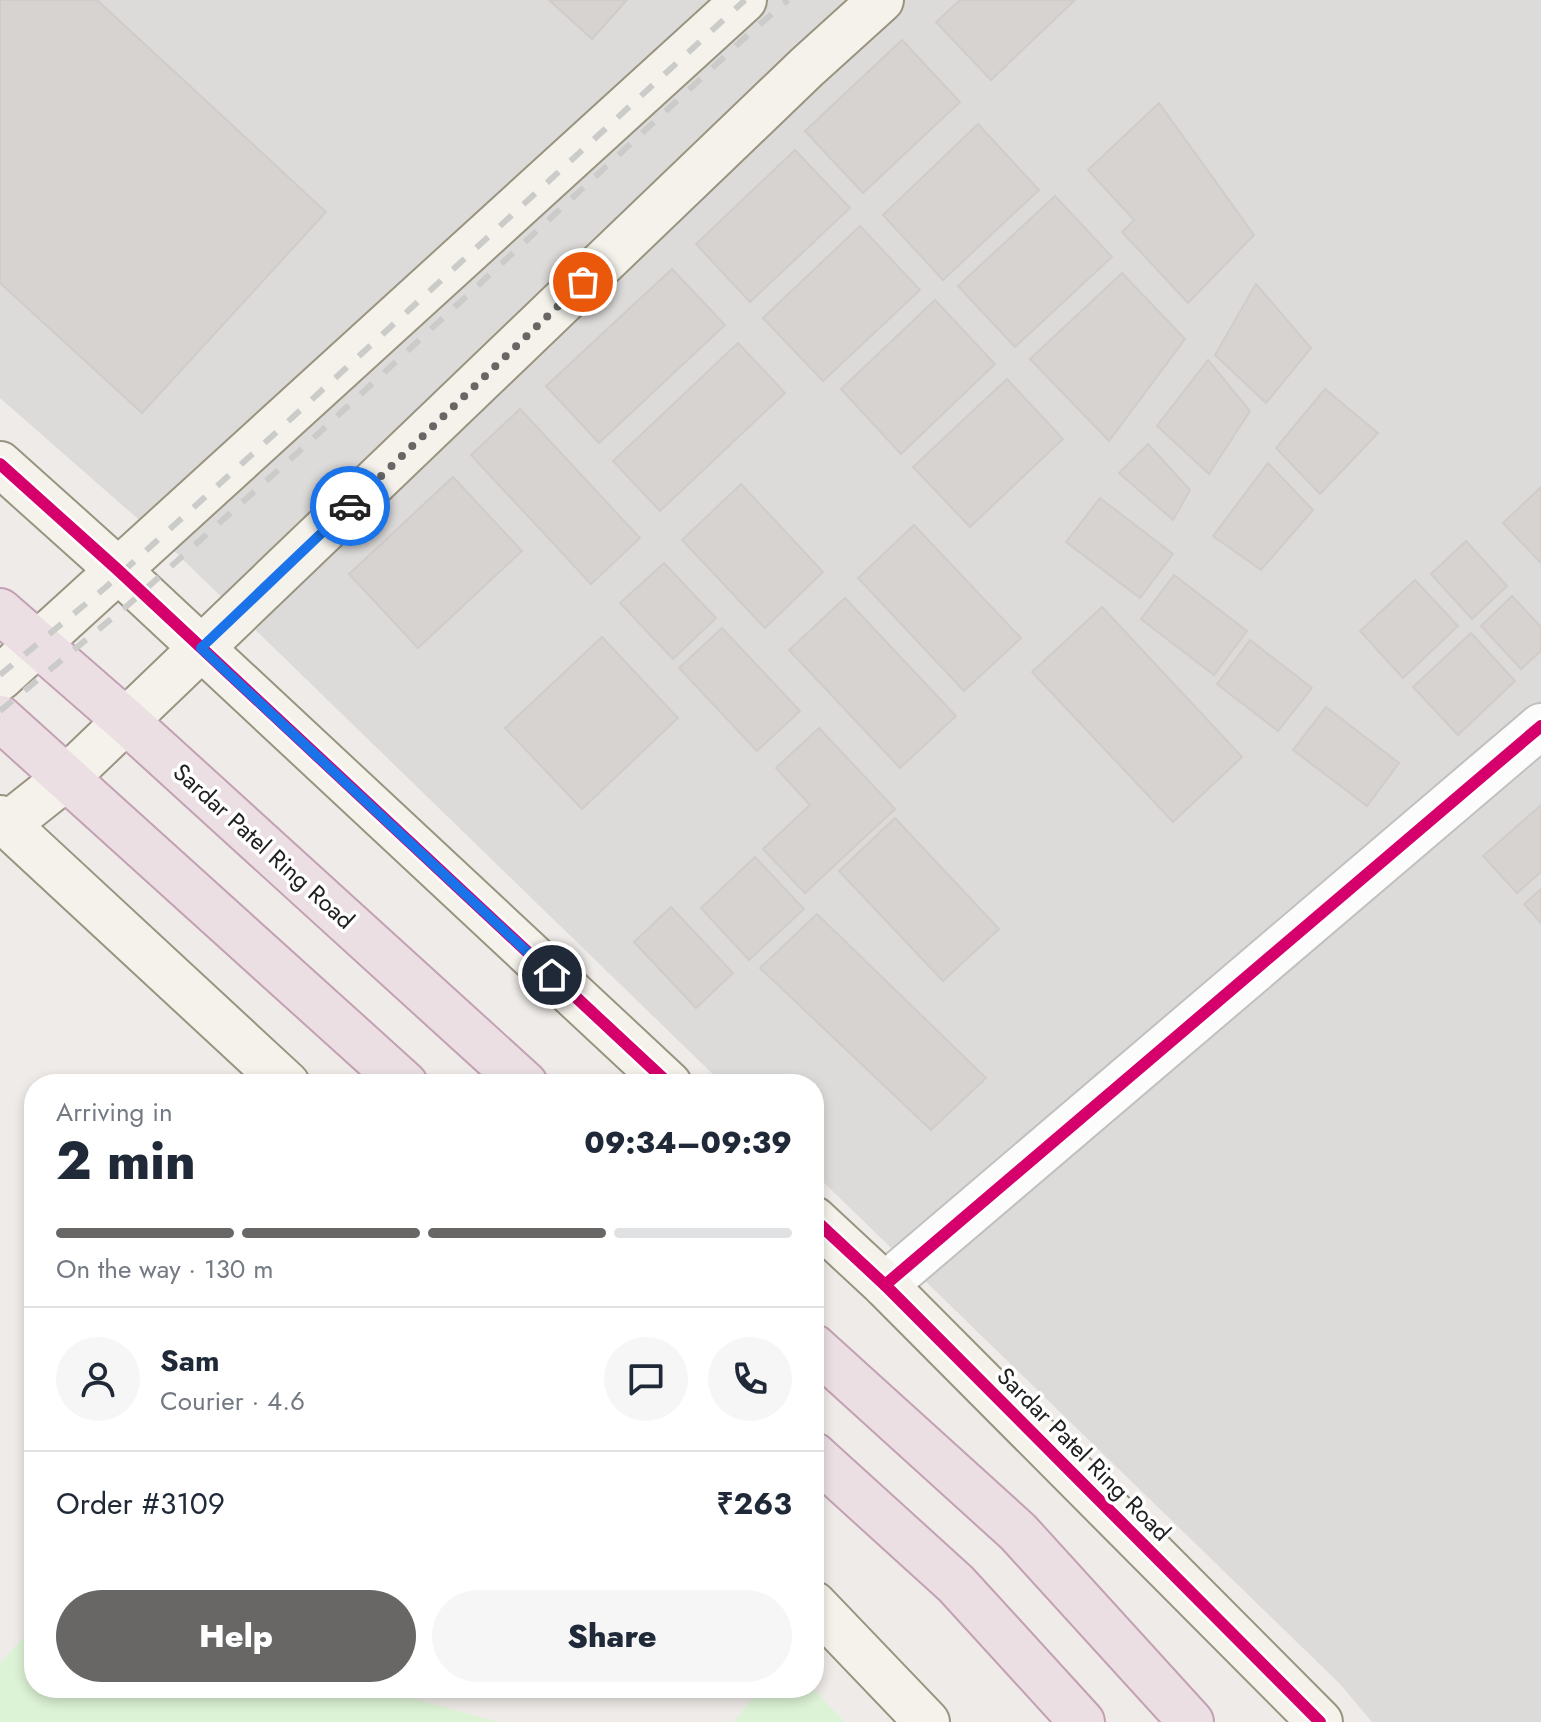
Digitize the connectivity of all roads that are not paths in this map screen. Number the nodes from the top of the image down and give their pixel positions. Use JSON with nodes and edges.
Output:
{"nodes":[{"id":1,"x":744,"y":0,"type":"edge"},
{"id":2,"x":881,"y":0,"type":"edge"},
{"id":3,"x":0,"y":464,"type":"edge"},
{"id":4,"x":118,"y":570,"type":"junction"},
{"id":5,"x":0,"y":611,"type":"edge"},
{"id":6,"x":37,"y":643,"type":"junction"},
{"id":7,"x":201,"y":648,"type":"junction"},
{"id":8,"x":0,"y":678,"type":"edge"},
{"id":9,"x":0,"y":718,"type":"edge"},
{"id":10,"x":125,"y":720,"type":"junction"},
{"id":11,"x":1541,"y":726,"type":"edge"},
{"id":12,"x":66,"y":778,"type":"junction"},
{"id":13,"x":3,"y":822,"type":"edge"},
{"id":14,"x":276,"y":1074,"type":"edge"},
{"id":15,"x":394,"y":1074,"type":"edge"},
{"id":16,"x":514,"y":1074,"type":"edge"},
{"id":17,"x":658,"y":1074,"type":"edge"},
{"id":18,"x":824,"y":1228,"type":"edge"},
{"id":19,"x":885,"y":1285,"type":"junction"},
{"id":20,"x":824,"y":1356,"type":"edge"},
{"id":21,"x":824,"y":1464,"type":"edge"},
{"id":22,"x":824,"y":1614,"type":"edge"},
{"id":23,"x":927,"y":1722,"type":"edge"},
{"id":24,"x":1082,"y":1722,"type":"edge"},
{"id":25,"x":1191,"y":1722,"type":"edge"},
{"id":26,"x":1320,"y":1722,"type":"edge"}],
"edges":[{"from":1,"to":4,"type":"street"},
{"from":2,"to":7,"type":"street"},
{"from":3,"to":4,"type":"street"},
{"from":4,"to":6,"type":"street"},
{"from":4,"to":7,"type":"street"},
{"from":5,"to":6,"type":"highway","name":"Sardar Patel Ring Road"},
{"from":6,"to":8,"type":"street"},
{"from":6,"to":10,"type":"highway","name":"Sardar Patel Ring Road"},
{"from":7,"to":10,"type":"street"},
{"from":7,"to":17,"type":"street"},
{"from":9,"to":12,"type":"highway"},
{"from":10,"to":12,"type":"street"},
{"from":10,"to":16,"type":"highway","name":"Sardar Patel Ring Road"},
{"from":11,"to":19,"type":"street"},
{"from":12,"to":13,"type":"street"},
{"from":12,"to":15,"type":"highway"},
{"from":13,"to":14,"type":"street"},
{"from":18,"to":19,"type":"street","name":"Sardar Patel Ring Road"},
{"from":19,"to":26,"type":"street","name":"Sardar Patel Ring Road"},
{"from":20,"to":25,"type":"highway"},
{"from":21,"to":24,"type":"highway"},
{"from":22,"to":23,"type":"street"}]}
